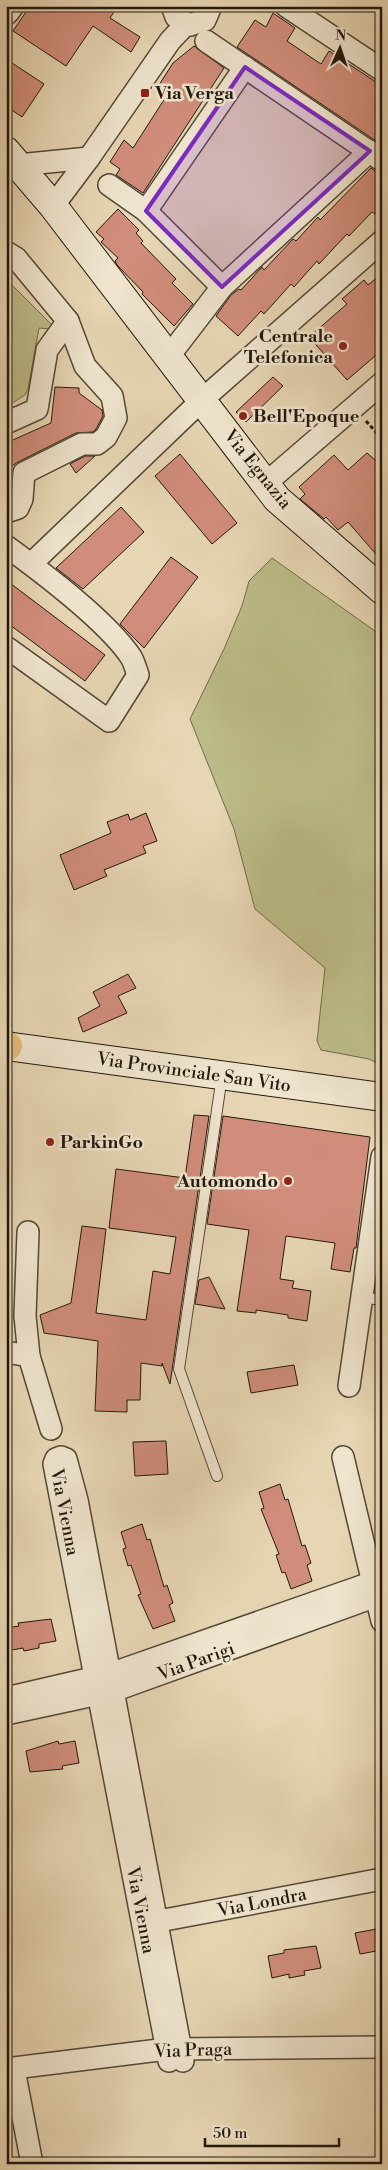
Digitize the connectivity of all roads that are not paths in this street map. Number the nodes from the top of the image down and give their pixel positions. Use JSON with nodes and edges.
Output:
{"nodes":[{"id":1,"x":211,"y":6,"type":"edge"},
{"id":2,"x":286,"y":6,"type":"edge"},
{"id":3,"x":174,"y":12,"type":"edge"},
{"id":4,"x":206,"y":41,"type":"dead end"},
{"id":5,"x":245,"y":67,"type":"junction"},
{"id":6,"x":382,"y":70,"type":"edge"},
{"id":7,"x":10,"y":156,"type":"edge"},
{"id":8,"x":376,"y":156,"type":"edge"},
{"id":9,"x":89,"y":158,"type":"junction"},
{"id":10,"x":109,"y":185,"type":"dead end"},
{"id":11,"x":53,"y":206,"type":"junction"},
{"id":12,"x":146,"y":211,"type":"junction"},
{"id":13,"x":382,"y":241,"type":"edge"},
{"id":14,"x":6,"y":252,"type":"edge"},
{"id":15,"x":222,"y":287,"type":"junction"},
{"id":16,"x":68,"y":321,"type":"junction"},
{"id":17,"x":169,"y":356,"type":"junction"},
{"id":18,"x":382,"y":383,"type":"edge"},
{"id":19,"x":203,"y":399,"type":"junction"},
{"id":20,"x":6,"y":423,"type":"edge"},
{"id":21,"x":266,"y":483,"type":"junction"},
{"id":22,"x":6,"y":512,"type":"edge"},
{"id":23,"x":6,"y":546,"type":"edge"},
{"id":24,"x":31,"y":564,"type":"junction"},
{"id":25,"x":381,"y":588,"type":"edge"},
{"id":26,"x":6,"y":647,"type":"edge"},
{"id":27,"x":7,"y":1046,"type":"edge"},
{"id":28,"x":222,"y":1076,"type":"junction"},
{"id":29,"x":382,"y":1097,"type":"edge"},
{"id":30,"x":382,"y":1157,"type":"edge"},
{"id":31,"x":28,"y":1232,"type":"dead end"},
{"id":32,"x":372,"y":1298,"type":"edge"},
{"id":33,"x":6,"y":1352,"type":"edge"},
{"id":34,"x":30,"y":1356,"type":"junction"},
{"id":35,"x":349,"y":1386,"type":"dead end"},
{"id":36,"x":50,"y":1429,"type":"dead end"},
{"id":37,"x":342,"y":1457,"type":"dead end"},
{"id":38,"x":217,"y":1476,"type":"dead end"},
{"id":39,"x":378,"y":1588,"type":"edge"},
{"id":40,"x":382,"y":1621,"type":"edge"},
{"id":41,"x":105,"y":1684,"type":"junction"},
{"id":42,"x":6,"y":1698,"type":"edge"},
{"id":43,"x":6,"y":1714,"type":"edge"},
{"id":44,"x":382,"y":1879,"type":"edge"},
{"id":45,"x":149,"y":1923,"type":"junction"},
{"id":46,"x":382,"y":2047,"type":"edge"},
{"id":47,"x":175,"y":2055,"type":"junction"},
{"id":48,"x":382,"y":2059,"type":"edge"},
{"id":49,"x":10,"y":2077,"type":"edge"},
{"id":50,"x":32,"y":2164,"type":"edge"}],
"edges":[{"from":1,"to":3,"type":"street"},
{"from":2,"to":6,"type":"street"},
{"from":3,"to":9,"type":"street"},
{"from":4,"to":5,"type":"street"},
{"from":5,"to":8,"type":"street"},
{"from":5,"to":12,"type":"street"},
{"from":7,"to":9,"type":"street"},
{"from":7,"to":11,"type":"street","name":"Via Egnazia"},
{"from":8,"to":15,"type":"street"},
{"from":9,"to":11,"type":"street"},
{"from":10,"to":12,"type":"street"},
{"from":11,"to":17,"type":"street","name":"Via Egnazia"},
{"from":12,"to":15,"type":"street"},
{"from":13,"to":19,"type":"street"},
{"from":14,"to":16,"type":"street"},
{"from":15,"to":17,"type":"street"},
{"from":16,"to":20,"type":"street"},
{"from":16,"to":22,"type":"street"},
{"from":17,"to":19,"type":"street","name":"Via Egnazia"},
{"from":18,"to":21,"type":"street"},
{"from":19,"to":21,"type":"street","name":"Via Egnazia"},
{"from":19,"to":24,"type":"street"},
{"from":21,"to":25,"type":"street","name":"Via Egnazia"},
{"from":23,"to":24,"type":"street"},
{"from":24,"to":26,"type":"street"},
{"from":27,"to":28,"type":"street","name":"Via Provinciale San Vito"},
{"from":28,"to":29,"type":"street","name":"Via Provinciale San Vito"},
{"from":28,"to":38,"type":"lane"},
{"from":30,"to":32,"type":"street"},
{"from":31,"to":34,"type":"street"},
{"from":32,"to":35,"type":"street"},
{"from":33,"to":34,"type":"street"},
{"from":34,"to":36,"type":"street"},
{"from":37,"to":39,"type":"street"},
{"from":39,"to":40,"type":"street"},
{"from":39,"to":41,"type":"street","name":"Via Parigi"},
{"from":41,"to":41,"type":"street","name":"Via Vienna"},
{"from":41,"to":42,"type":"street","name":"Via Parigi"},
{"from":41,"to":43,"type":"street","name":"Via Parigi"},
{"from":41,"to":45,"type":"street","name":"Via Vienna"},
{"from":44,"to":45,"type":"street","name":"Via Londra"},
{"from":45,"to":47,"type":"street","name":"Via Vienna"},
{"from":46,"to":47,"type":"street","name":"Via Praga"},
{"from":47,"to":48,"type":"street","name":"Via Praga"},
{"from":47,"to":49,"type":"street","name":"Via Praga"},
{"from":49,"to":50,"type":"street"}]}
